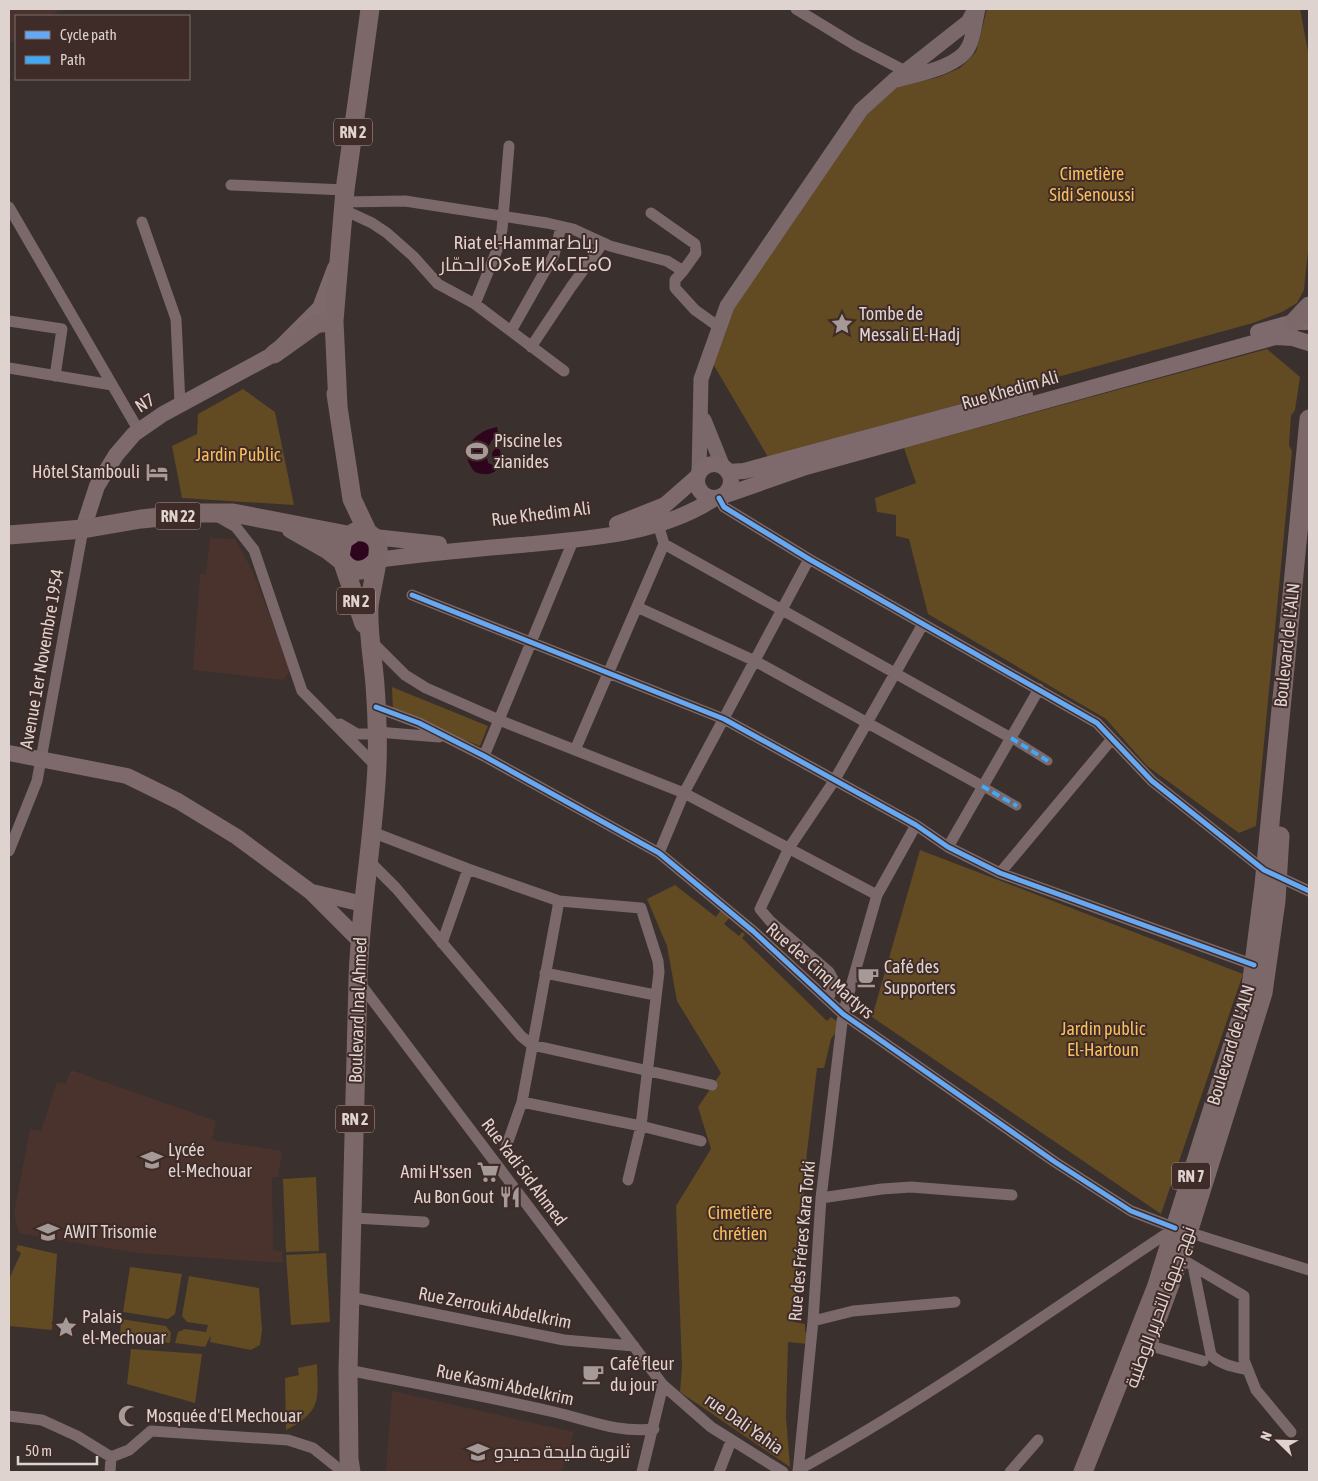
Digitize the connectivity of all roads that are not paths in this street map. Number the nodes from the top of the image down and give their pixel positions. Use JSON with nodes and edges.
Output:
{"nodes":[{"id":1,"x":370,"y":9,"type":"edge"},
{"id":2,"x":796,"y":9,"type":"edge"},
{"id":3,"x":977,"y":9,"type":"edge"},
{"id":4,"x":906,"y":71,"type":"junction"},
{"id":5,"x":893,"y":81,"type":"junction"},
{"id":6,"x":509,"y":146,"type":"dead end"},
{"id":7,"x":231,"y":185,"type":"dead end"},
{"id":8,"x":345,"y":201,"type":"junction"},
{"id":9,"x":9,"y":207,"type":"edge"},
{"id":10,"x":651,"y":213,"type":"dead end"},
{"id":11,"x":504,"y":216,"type":"junction"},
{"id":12,"x":142,"y":222,"type":"dead end"},
{"id":13,"x":561,"y":227,"type":"junction"},
{"id":14,"x":604,"y":244,"type":"junction"},
{"id":15,"x":339,"y":256,"type":"junction"},
{"id":16,"x":683,"y":271,"type":"junction"},
{"id":17,"x":476,"y":304,"type":"junction"},
{"id":18,"x":1309,"y":306,"type":"edge"},
{"id":19,"x":9,"y":321,"type":"edge"},
{"id":20,"x":75,"y":321,"type":"junction"},
{"id":21,"x":331,"y":321,"type":"junction"},
{"id":22,"x":1302,"y":322,"type":"edge"},
{"id":23,"x":719,"y":327,"type":"junction"},
{"id":24,"x":62,"y":329,"type":"junction"},
{"id":25,"x":511,"y":332,"type":"junction"},
{"id":26,"x":1309,"y":343,"type":"edge"},
{"id":27,"x":532,"y":347,"type":"junction"},
{"id":28,"x":329,"y":352,"type":"junction"},
{"id":29,"x":274,"y":354,"type":"junction"},
{"id":30,"x":9,"y":368,"type":"edge"},
{"id":31,"x":564,"y":371,"type":"dead end"},
{"id":32,"x":55,"y":376,"type":"junction"},
{"id":33,"x":112,"y":385,"type":"junction"},
{"id":34,"x":699,"y":402,"type":"junction"},
{"id":35,"x":180,"y":404,"type":"junction"},
{"id":36,"x":338,"y":406,"type":"junction"},
{"id":37,"x":1309,"y":419,"type":"edge"},
{"id":38,"x":138,"y":430,"type":"junction"},
{"id":39,"x":726,"y":470,"type":"junction"},
{"id":40,"x":699,"y":475,"type":"junction"},
{"id":41,"x":352,"y":499,"type":"junction"},
{"id":42,"x":715,"y":499,"type":"junction"},
{"id":43,"x":211,"y":513,"type":"junction"},
{"id":44,"x":274,"y":520,"type":"junction"},
{"id":45,"x":1309,"y":521,"type":"edge"},
{"id":46,"x":658,"y":524,"type":"junction"},
{"id":47,"x":83,"y":529,"type":"junction"},
{"id":48,"x":9,"y":534,"type":"edge"},
{"id":49,"x":348,"y":535,"type":"junction"},
{"id":50,"x":371,"y":535,"type":"junction"},
{"id":51,"x":572,"y":541,"type":"junction"},
{"id":52,"x":664,"y":544,"type":"junction"},
{"id":53,"x":809,"y":559,"type":"junction"},
{"id":54,"x":377,"y":560,"type":"junction"},
{"id":55,"x":343,"y":562,"type":"junction"},
{"id":56,"x":412,"y":595,"type":"dead end"},
{"id":57,"x":638,"y":607,"type":"junction"},
{"id":58,"x":781,"y":610,"type":"junction"},
{"id":59,"x":923,"y":624,"type":"junction"},
{"id":60,"x":369,"y":639,"type":"junction"},
{"id":61,"x":529,"y":643,"type":"junction"},
{"id":62,"x":755,"y":661,"type":"junction"},
{"id":63,"x":895,"y":672,"type":"junction"},
{"id":64,"x":610,"y":674,"type":"junction"},
{"id":65,"x":1040,"y":689,"type":"junction"},
{"id":66,"x":376,"y":708,"type":"junction"},
{"id":67,"x":328,"y":717,"type":"junction"},
{"id":68,"x":724,"y":719,"type":"junction"},
{"id":69,"x":499,"y":720,"type":"junction"},
{"id":70,"x":866,"y":723,"type":"junction"},
{"id":71,"x":378,"y":733,"type":"junction"},
{"id":72,"x":446,"y":738,"type":"junction"},
{"id":73,"x":1010,"y":738,"type":"junction"},
{"id":74,"x":1112,"y":739,"type":"junction"},
{"id":75,"x":575,"y":750,"type":"junction"},
{"id":76,"x":9,"y":753,"type":"edge"},
{"id":77,"x":484,"y":756,"type":"junction"},
{"id":78,"x":42,"y":760,"type":"junction"},
{"id":79,"x":1048,"y":761,"type":"dead end"},
{"id":80,"x":377,"y":767,"type":"junction"},
{"id":81,"x":834,"y":781,"type":"junction"},
{"id":82,"x":982,"y":786,"type":"junction"},
{"id":83,"x":684,"y":793,"type":"junction"},
{"id":84,"x":1017,"y":806,"type":"dead end"},
{"id":85,"x":916,"y":825,"type":"junction"},
{"id":86,"x":372,"y":832,"type":"junction"},
{"id":87,"x":948,"y":847,"type":"junction"},
{"id":88,"x":789,"y":848,"type":"junction"},
{"id":89,"x":9,"y":851,"type":"edge"},
{"id":90,"x":659,"y":853,"type":"junction"},
{"id":91,"x":369,"y":861,"type":"junction"},
{"id":92,"x":468,"y":870,"type":"junction"},
{"id":93,"x":1000,"y":873,"type":"junction"},
{"id":94,"x":1271,"y":873,"type":"junction"},
{"id":95,"x":1309,"y":890,"type":"edge"},
{"id":96,"x":311,"y":892,"type":"junction"},
{"id":97,"x":877,"y":895,"type":"junction"},
{"id":98,"x":559,"y":901,"type":"junction"},
{"id":99,"x":363,"y":904,"type":"junction"},
{"id":100,"x":359,"y":940,"type":"junction"},
{"id":101,"x":442,"y":942,"type":"junction"},
{"id":102,"x":1254,"y":965,"type":"junction"},
{"id":103,"x":545,"y":973,"type":"junction"},
{"id":104,"x":358,"y":980,"type":"junction"},
{"id":105,"x":655,"y":995,"type":"junction"},
{"id":106,"x":828,"y":999,"type":"junction"},
{"id":107,"x":843,"y":1014,"type":"junction"},
{"id":108,"x":532,"y":1045,"type":"junction"},
{"id":109,"x":646,"y":1070,"type":"junction"},
{"id":110,"x":712,"y":1086,"type":"dead end"},
{"id":111,"x":522,"y":1102,"type":"junction"},
{"id":112,"x":641,"y":1126,"type":"junction"},
{"id":113,"x":701,"y":1141,"type":"dead end"},
{"id":114,"x":505,"y":1150,"type":"dead end"},
{"id":115,"x":628,"y":1180,"type":"dead end"},
{"id":116,"x":1012,"y":1195,"type":"dead end"},
{"id":117,"x":822,"y":1198,"type":"junction"},
{"id":118,"x":354,"y":1218,"type":"junction"},
{"id":119,"x":424,"y":1222,"type":"dead end"},
{"id":120,"x":1182,"y":1230,"type":"junction"},
{"id":121,"x":1187,"y":1262,"type":"junction"},
{"id":122,"x":1309,"y":1270,"type":"edge"},
{"id":123,"x":351,"y":1297,"type":"junction"},
{"id":124,"x":955,"y":1302,"type":"dead end"},
{"id":125,"x":813,"y":1321,"type":"junction"},
{"id":126,"x":1148,"y":1345,"type":"junction"},
{"id":127,"x":634,"y":1346,"type":"junction"},
{"id":128,"x":1203,"y":1361,"type":"dead end"},
{"id":129,"x":348,"y":1370,"type":"junction"},
{"id":130,"x":1248,"y":1370,"type":"junction"},
{"id":131,"x":663,"y":1385,"type":"junction"},
{"id":132,"x":9,"y":1416,"type":"edge"},
{"id":133,"x":654,"y":1428,"type":"junction"},
{"id":134,"x":1291,"y":1432,"type":"dead end"},
{"id":135,"x":1038,"y":1440,"type":"dead end"},
{"id":136,"x":731,"y":1441,"type":"junction"},
{"id":137,"x":111,"y":1457,"type":"junction"},
{"id":138,"x":798,"y":1471,"type":"edge"},
{"id":139,"x":110,"y":1472,"type":"edge"},
{"id":140,"x":343,"y":1472,"type":"edge"},
{"id":141,"x":352,"y":1472,"type":"edge"},
{"id":142,"x":642,"y":1472,"type":"edge"},
{"id":143,"x":720,"y":1472,"type":"edge"},
{"id":144,"x":782,"y":1472,"type":"edge"},
{"id":145,"x":1010,"y":1472,"type":"edge"},
{"id":146,"x":1084,"y":1472,"type":"edge"},
{"id":147,"x":1096,"y":1472,"type":"edge"}],
"edges":[{"from":1,"to":8,"type":"main road","number":"RN 2"},
{"from":2,"to":4,"type":"street"},
{"from":3,"to":4,"type":"street"},
{"from":3,"to":5,"type":"street"},
{"from":4,"to":5,"type":"street"},
{"from":5,"to":23,"type":"street"},
{"from":6,"to":11,"type":"street"},
{"from":7,"to":8,"type":"street"},
{"from":8,"to":11,"type":"street"},
{"from":8,"to":15,"type":"main road","number":"RN 2"},
{"from":8,"to":17,"type":"street"},
{"from":9,"to":20,"type":"street"},
{"from":10,"to":16,"type":"street"},
{"from":11,"to":13,"type":"street"},
{"from":11,"to":17,"type":"street"},
{"from":12,"to":35,"type":"street"},
{"from":13,"to":14,"type":"street"},
{"from":13,"to":25,"type":"street"},
{"from":14,"to":16,"type":"street"},
{"from":14,"to":27,"type":"street"},
{"from":15,"to":21,"type":"main road","number":"RN 2"},
{"from":15,"to":29,"type":"main road","name":"N7"},
{"from":16,"to":23,"type":"street"},
{"from":17,"to":25,"type":"street"},
{"from":18,"to":22,"type":"main road"},
{"from":19,"to":24,"type":"street"},
{"from":20,"to":24,"type":"street"},
{"from":20,"to":33,"type":"street"},
{"from":21,"to":28,"type":"main road","number":"RN 2"},
{"from":21,"to":29,"type":"main road"},
{"from":21,"to":36,"type":"main road","number":"RN 2"},
{"from":22,"to":39,"type":"main road","name":"Rue Khedim Ali"},
{"from":23,"to":34,"type":"street"},
{"from":24,"to":32,"type":"street"},
{"from":25,"to":27,"type":"street"},
{"from":26,"to":42,"type":"main road","name":"Rue Khedim Ali"},
{"from":27,"to":31,"type":"street"},
{"from":28,"to":29,"type":"main road"},
{"from":28,"to":36,"type":"main road","number":"RN 2"},
{"from":29,"to":35,"type":"main road","name":"N7"},
{"from":30,"to":32,"type":"street"},
{"from":32,"to":33,"type":"street"},
{"from":33,"to":38,"type":"street"},
{"from":34,"to":39,"type":"street"},
{"from":34,"to":40,"type":"street"},
{"from":35,"to":38,"type":"main road","name":"N7"},
{"from":36,"to":41,"type":"main road","number":"RN 2"},
{"from":37,"to":94,"type":"main road","name":"Boulevard de L'ALN","number":"RN 7"},
{"from":38,"to":47,"type":"main road","name":"N7"},
{"from":39,"to":40,"type":"main road"},
{"from":39,"to":42,"type":"main road"},
{"from":40,"to":42,"type":"main road"},
{"from":40,"to":50,"type":"main road","name":"Rue Khedim Ali"},
{"from":41,"to":49,"type":"main road","number":"RN 2"},
{"from":41,"to":50,"type":"main road","number":"RN 2"},
{"from":42,"to":46,"type":"main road","name":"Rue Khedim Ali"},
{"from":42,"to":53,"type":"street"},
{"from":43,"to":44,"type":"main road","number":"RN 22"},
{"from":43,"to":47,"type":"main road","number":"RN 22"},
{"from":43,"to":67,"type":"street"},
{"from":44,"to":49,"type":"main road","number":"RN 22"},
{"from":44,"to":55,"type":"main road","number":"RN 22"},
{"from":45,"to":94,"type":"main road","name":"Boulevard de L'ALN","number":"RN 7"},
{"from":46,"to":51,"type":"main road","name":"Rue Khedim Ali"},
{"from":46,"to":52,"type":"street"},
{"from":47,"to":48,"type":"main road","number":"RN 22"},
{"from":47,"to":78,"type":"street","name":"Avenue 1er Novembre 1954"},
{"from":49,"to":50,"type":"main road"},
{"from":49,"to":55,"type":"main road"},
{"from":50,"to":54,"type":"main road"},
{"from":51,"to":54,"type":"main road","name":"Rue Khedim Ali"},
{"from":51,"to":61,"type":"street"},
{"from":52,"to":57,"type":"street"},
{"from":52,"to":58,"type":"street"},
{"from":53,"to":58,"type":"street"},
{"from":53,"to":59,"type":"street"},
{"from":54,"to":55,"type":"main road"},
{"from":54,"to":60,"type":"main road","number":"RN 2"},
{"from":55,"to":60,"type":"main road","number":"RN 2"},
{"from":56,"to":61,"type":"street"},
{"from":57,"to":62,"type":"street"},
{"from":57,"to":64,"type":"street"},
{"from":58,"to":62,"type":"street"},
{"from":58,"to":63,"type":"street"},
{"from":59,"to":63,"type":"street"},
{"from":59,"to":65,"type":"street"},
{"from":60,"to":66,"type":"main road","name":"Boulevard Inal Ahmed","number":"RN 2"},
{"from":60,"to":69,"type":"street"},
{"from":61,"to":64,"type":"street"},
{"from":61,"to":69,"type":"street"},
{"from":62,"to":68,"type":"street"},
{"from":62,"to":70,"type":"street"},
{"from":63,"to":70,"type":"street"},
{"from":63,"to":73,"type":"street"},
{"from":64,"to":68,"type":"street"},
{"from":64,"to":75,"type":"street"},
{"from":65,"to":73,"type":"street"},
{"from":65,"to":74,"type":"street"},
{"from":66,"to":71,"type":"main road","name":"Boulevard Inal Ahmed","number":"RN 2"},
{"from":66,"to":72,"type":"street"},
{"from":67,"to":71,"type":"street"},
{"from":67,"to":80,"type":"street"},
{"from":68,"to":81,"type":"street"},
{"from":68,"to":83,"type":"street"},
{"from":69,"to":75,"type":"street"},
{"from":69,"to":77,"type":"street"},
{"from":70,"to":81,"type":"street"},
{"from":70,"to":82,"type":"street"},
{"from":71,"to":72,"type":"street"},
{"from":71,"to":80,"type":"main road","name":"Boulevard Inal Ahmed","number":"RN 2"},
{"from":72,"to":77,"type":"street","name":"Rue des Cinq Martyrs"},
{"from":73,"to":79,"type":"street"},
{"from":73,"to":82,"type":"street"},
{"from":74,"to":93,"type":"street"},
{"from":74,"to":94,"type":"street"},
{"from":75,"to":83,"type":"street"},
{"from":76,"to":78,"type":"main road"},
{"from":77,"to":90,"type":"street","name":"Rue des Cinq Martyrs"},
{"from":78,"to":89,"type":"street","name":"Avenue 1er Novembre 1954"},
{"from":78,"to":96,"type":"main road"},
{"from":80,"to":86,"type":"main road","name":"Boulevard Inal Ahmed","number":"RN 2"},
{"from":81,"to":85,"type":"street"},
{"from":81,"to":88,"type":"street"},
{"from":82,"to":84,"type":"street"},
{"from":82,"to":87,"type":"street"},
{"from":83,"to":88,"type":"street"},
{"from":83,"to":90,"type":"street"},
{"from":85,"to":87,"type":"street"},
{"from":85,"to":97,"type":"street","name":"Rue des Fréres Kara Torki"},
{"from":86,"to":91,"type":"main road","name":"Boulevard Inal Ahmed","number":"RN 2"},
{"from":86,"to":92,"type":"street"},
{"from":87,"to":93,"type":"street"},
{"from":88,"to":97,"type":"street"},
{"from":88,"to":106,"type":"street"},
{"from":90,"to":106,"type":"street","name":"Rue des Cinq Martyrs"},
{"from":91,"to":99,"type":"main road","name":"Boulevard Inal Ahmed","number":"RN 2"},
{"from":91,"to":101,"type":"street"},
{"from":92,"to":98,"type":"street"},
{"from":92,"to":101,"type":"street"},
{"from":93,"to":102,"type":"street"},
{"from":94,"to":95,"type":"street"},
{"from":94,"to":102,"type":"main road","name":"Boulevard de L'ALN","number":"RN 7"},
{"from":94,"to":120,"type":"main road","name":"نهج جبهة التحرير الوطنية","number":"RN 7"},
{"from":96,"to":99,"type":"main road"},
{"from":96,"to":100,"type":"main road"},
{"from":97,"to":107,"type":"street","name":"Rue des Fréres Kara Torki"},
{"from":98,"to":103,"type":"street"},
{"from":98,"to":105,"type":"street"},
{"from":99,"to":100,"type":"main road","name":"Boulevard Inal Ahmed","number":"RN 2"},
{"from":100,"to":104,"type":"main road","name":"Boulevard Inal Ahmed","number":"RN 2"},
{"from":101,"to":108,"type":"street"},
{"from":102,"to":120,"type":"main road","name":"Boulevard de L'ALN","number":"RN 7"},
{"from":103,"to":105,"type":"street"},
{"from":103,"to":108,"type":"street"},
{"from":104,"to":118,"type":"main road","name":"Boulevard Inal Ahmed","number":"RN 2"},
{"from":104,"to":127,"type":"street","name":"Rue Yadi Sid Ahmed"},
{"from":105,"to":109,"type":"street"},
{"from":106,"to":107,"type":"street","name":"Rue des Cinq Martyrs"},
{"from":107,"to":117,"type":"street","name":"Rue des Fréres Kara Torki"},
{"from":107,"to":120,"type":"street","name":"Rue des Cinq Martyrs"},
{"from":108,"to":109,"type":"street"},
{"from":108,"to":111,"type":"street"},
{"from":109,"to":110,"type":"street"},
{"from":109,"to":112,"type":"street"},
{"from":111,"to":112,"type":"street"},
{"from":111,"to":114,"type":"street"},
{"from":112,"to":113,"type":"street"},
{"from":112,"to":115,"type":"street"},
{"from":116,"to":117,"type":"street"},
{"from":117,"to":125,"type":"street","name":"Rue des Fréres Kara Torki"},
{"from":118,"to":119,"type":"street"},
{"from":118,"to":123,"type":"main road","name":"Boulevard Inal Ahmed","number":"RN 2"},
{"from":120,"to":121,"type":"main road","name":"نهج جبهة التحرير الوطنية","number":"RN 7"},
{"from":120,"to":122,"type":"street","name":"Rue des Cinq Martyrs"},
{"from":120,"to":138,"type":"street"},
{"from":120,"to":146,"type":"main road","name":"Boulevard de L'ALN","number":"RN 7"},
{"from":121,"to":126,"type":"main road","name":"نهج جبهة التحرير الوطنية","number":"RN 7"},
{"from":121,"to":130,"type":"street"},
{"from":121,"to":130,"type":"street"},
{"from":123,"to":127,"type":"street","name":"Rue Zerrouki Abdelkrim"},
{"from":123,"to":129,"type":"main road","name":"Boulevard Inal Ahmed","number":"RN 2"},
{"from":124,"to":125,"type":"street"},
{"from":125,"to":138,"type":"street","name":"Rue des Fréres Kara Torki"},
{"from":126,"to":128,"type":"street"},
{"from":126,"to":147,"type":"main road","name":"نهج جبهة التحرير الوطنية","number":"RN 7"},
{"from":127,"to":131,"type":"street","name":"Rue Yadi Sid Ahmed"},
{"from":129,"to":133,"type":"street","name":"Rue Kasmi Abdelkrim"},
{"from":129,"to":141,"type":"main road","name":"Boulevard Inal Ahmed","number":"RN 2"},
{"from":130,"to":134,"type":"street"},
{"from":131,"to":133,"type":"street"},
{"from":131,"to":136,"type":"street","name":"rue Dali Yahia"},
{"from":132,"to":137,"type":"street"},
{"from":133,"to":142,"type":"street"},
{"from":135,"to":145,"type":"street"},
{"from":136,"to":143,"type":"street"},
{"from":136,"to":144,"type":"street","name":"rue Dali Yahia"},
{"from":137,"to":139,"type":"street"},
{"from":137,"to":140,"type":"street"}]}
